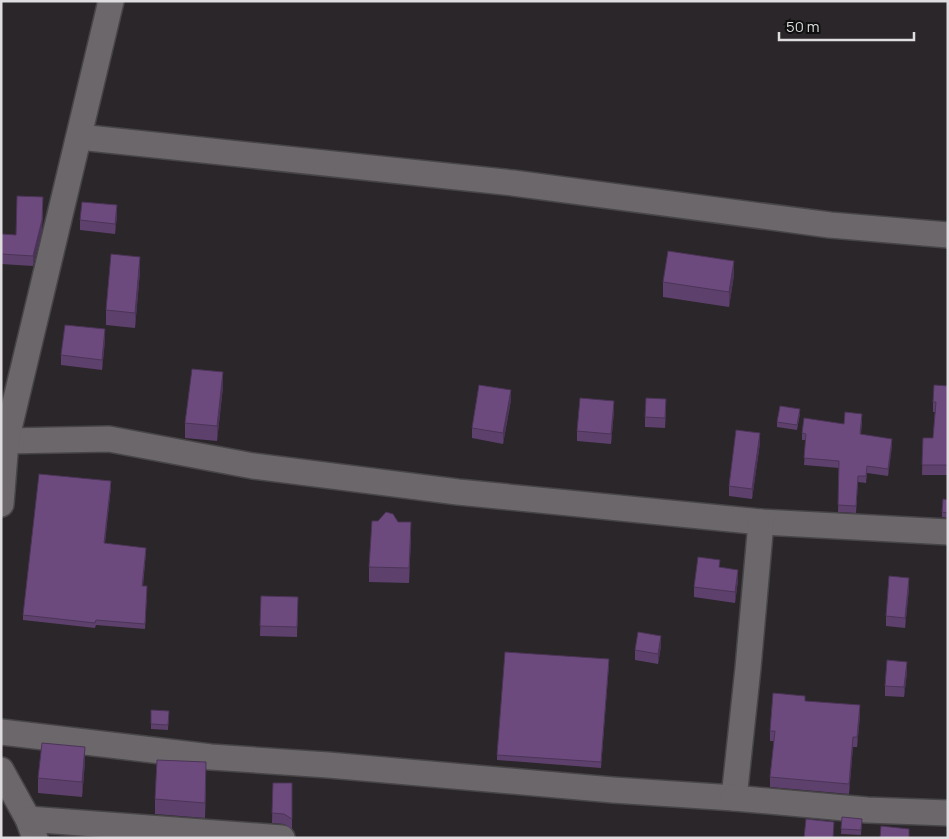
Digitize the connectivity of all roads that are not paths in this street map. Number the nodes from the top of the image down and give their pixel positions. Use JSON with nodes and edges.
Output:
{"nodes":[{"id":1,"x":111,"y":1,"type":"edge"},
{"id":2,"x":79,"y":137,"type":"junction"},
{"id":3,"x":948,"y":235,"type":"edge"},
{"id":4,"x":6,"y":441,"type":"junction"},
{"id":5,"x":1,"y":504,"type":"edge"},
{"id":6,"x":761,"y":522,"type":"junction"},
{"id":7,"x":948,"y":532,"type":"edge"},
{"id":8,"x":1,"y":732,"type":"edge"},
{"id":9,"x":1,"y":770,"type":"edge"},
{"id":10,"x":734,"y":798,"type":"junction"},
{"id":11,"x":948,"y":814,"type":"edge"},
{"id":12,"x":32,"y":828,"type":"edge"},
{"id":13,"x":282,"y":838,"type":"edge"}],
"edges":[{"from":1,"to":2,"type":"street"},
{"from":2,"to":3,"type":"street"},
{"from":2,"to":4,"type":"street"},
{"from":4,"to":5,"type":"street"},
{"from":4,"to":6,"type":"street"},
{"from":6,"to":7,"type":"street"},
{"from":6,"to":10,"type":"street"},
{"from":8,"to":10,"type":"street"},
{"from":9,"to":12,"type":"street"},
{"from":10,"to":11,"type":"street"},
{"from":12,"to":13,"type":"street"}]}
